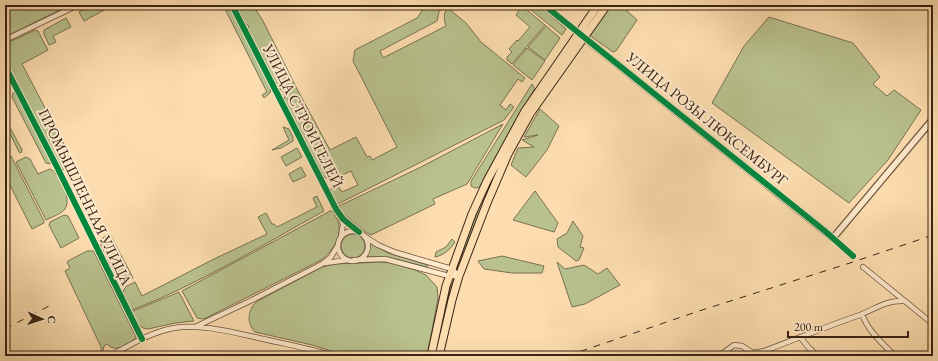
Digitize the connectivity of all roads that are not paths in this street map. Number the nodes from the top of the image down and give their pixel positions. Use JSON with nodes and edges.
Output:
{"nodes":[{"id":1,"x":78,"y":5,"type":"edge"},
{"id":2,"x":232,"y":5,"type":"edge"},
{"id":3,"x":544,"y":5,"type":"edge"},
{"id":4,"x":598,"y":5,"type":"edge"},
{"id":5,"x":607,"y":5,"type":"edge"},
{"id":6,"x":582,"y":36,"type":"junction"},
{"id":7,"x":5,"y":40,"type":"edge"},
{"id":8,"x":5,"y":66,"type":"edge"},
{"id":9,"x":933,"y":119,"type":"edge"},
{"id":10,"x":931,"y":126,"type":"edge"},
{"id":11,"x":339,"y":215,"type":"junction"},
{"id":12,"x":360,"y":232,"type":"junction"},
{"id":13,"x":364,"y":236,"type":"junction"},
{"id":14,"x":833,"y":238,"type":"junction"},
{"id":15,"x":340,"y":239,"type":"junction"},
{"id":16,"x":338,"y":245,"type":"junction"},
{"id":17,"x":853,"y":256,"type":"dead end"},
{"id":18,"x":352,"y":260,"type":"junction"},
{"id":19,"x":322,"y":264,"type":"junction"},
{"id":20,"x":863,"y":267,"type":"dead end"},
{"id":21,"x":450,"y":272,"type":"junction"},
{"id":22,"x":460,"y":276,"type":"junction"},
{"id":23,"x":904,"y":301,"type":"junction"},
{"id":24,"x":862,"y":314,"type":"junction"},
{"id":25,"x":933,"y":324,"type":"edge"},
{"id":26,"x":195,"y":327,"type":"junction"},
{"id":27,"x":801,"y":338,"type":"junction"},
{"id":28,"x":142,"y":339,"type":"junction"},
{"id":29,"x":110,"y":356,"type":"edge"},
{"id":30,"x":333,"y":356,"type":"edge"},
{"id":31,"x":431,"y":356,"type":"edge"},
{"id":32,"x":439,"y":356,"type":"edge"},
{"id":33,"x":719,"y":356,"type":"edge"},
{"id":34,"x":818,"y":356,"type":"edge"},
{"id":35,"x":895,"y":356,"type":"edge"}],
"edges":[{"from":1,"to":7,"type":"street"},
{"from":2,"to":11,"type":"street","name":"УЛИЦА СТРОИТЕЛЕЙ"},
{"from":3,"to":6,"type":"street","name":"УЛИЦА РОЗЫ ЛЮКСЕМБУРГ"},
{"from":4,"to":6,"type":"main road"},
{"from":5,"to":6,"type":"main road"},
{"from":6,"to":14,"type":"street","name":"УЛИЦА РОЗЫ ЛЮКСЕМБУРГ"},
{"from":6,"to":21,"type":"main road"},
{"from":6,"to":22,"type":"main road"},
{"from":8,"to":28,"type":"street","name":"ПРОМЫШЛЕННАЯ УЛИЦА"},
{"from":9,"to":10,"type":"street"},
{"from":10,"to":14,"type":"street"},
{"from":11,"to":12,"type":"street","name":"УЛИЦА СТРОИТЕЛЕЙ"},
{"from":11,"to":15,"type":"street"},
{"from":12,"to":13,"type":"street"},
{"from":12,"to":15,"type":"street"},
{"from":13,"to":18,"type":"street"},
{"from":13,"to":21,"type":"street"},
{"from":14,"to":17,"type":"street","name":"УЛИЦА РОЗЫ ЛЮКСЕМБУРГ"},
{"from":15,"to":16,"type":"street"},
{"from":16,"to":18,"type":"street"},
{"from":16,"to":19,"type":"street"},
{"from":18,"to":19,"type":"street"},
{"from":18,"to":21,"type":"street"},
{"from":19,"to":26,"type":"street"},
{"from":20,"to":23,"type":"street"},
{"from":21,"to":22,"type":"street"},
{"from":21,"to":31,"type":"main road"},
{"from":22,"to":32,"type":"main road"},
{"from":23,"to":24,"type":"street"},
{"from":23,"to":25,"type":"street"},
{"from":24,"to":27,"type":"street"},
{"from":24,"to":35,"type":"street"},
{"from":26,"to":28,"type":"street"},
{"from":26,"to":30,"type":"street"},
{"from":27,"to":33,"type":"street"},
{"from":27,"to":34,"type":"street"},
{"from":28,"to":29,"type":"street"}]}
